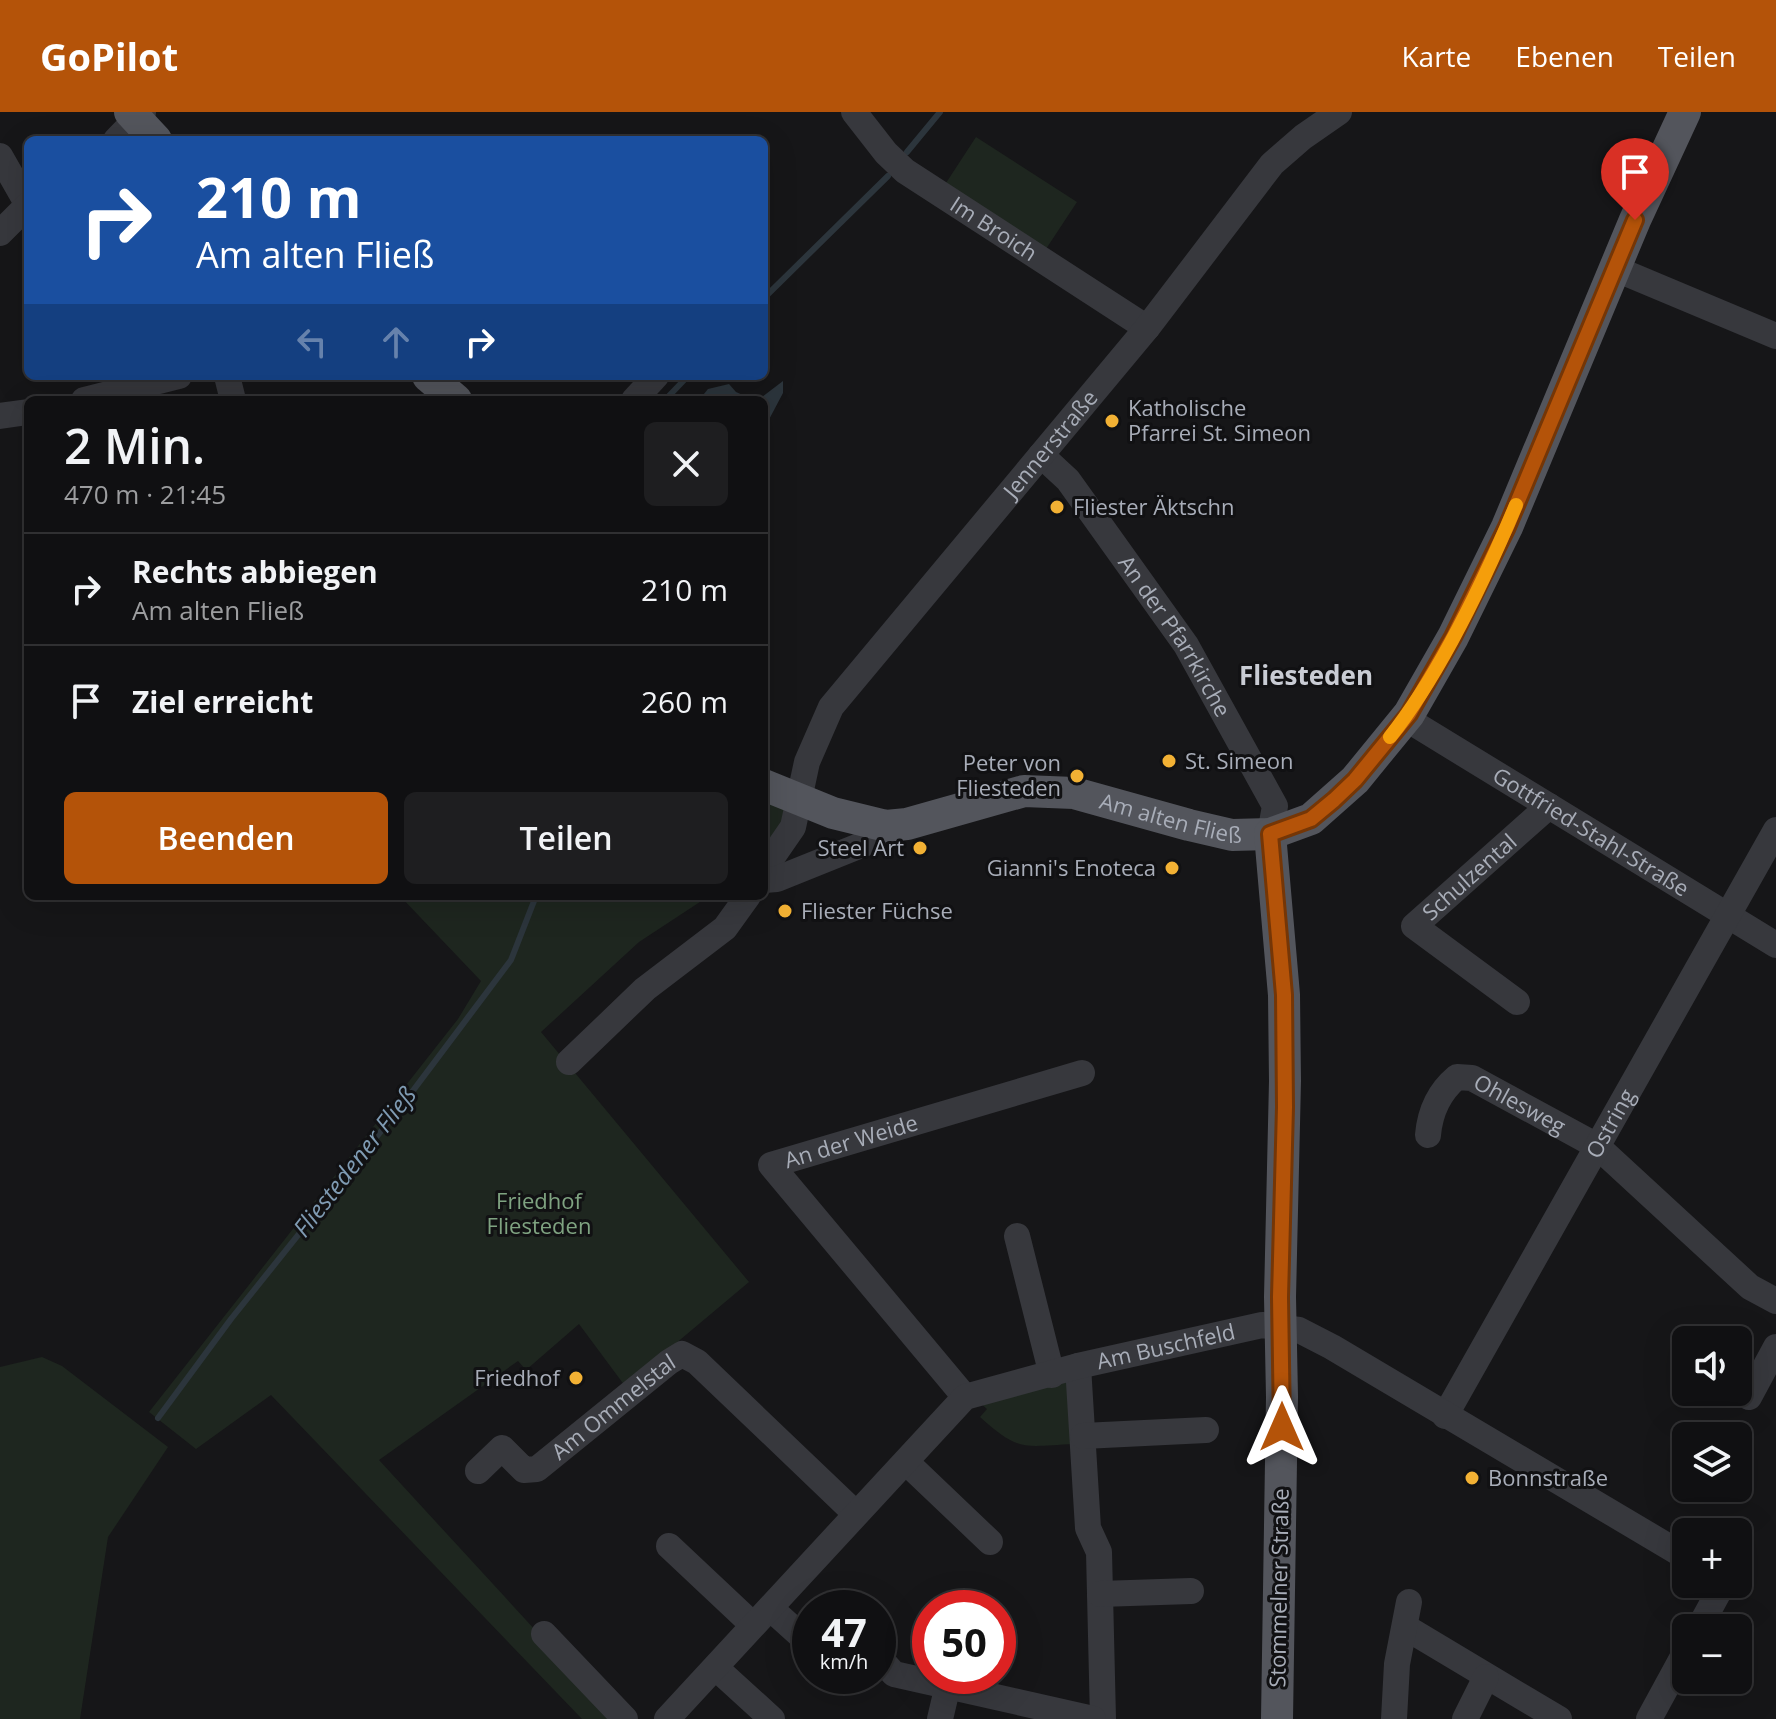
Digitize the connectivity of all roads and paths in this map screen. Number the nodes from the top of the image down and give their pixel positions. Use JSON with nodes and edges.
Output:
{"nodes":[{"id":1,"x":854,"y":112,"type":"edge"},
{"id":2,"x":1339,"y":112,"type":"edge"},
{"id":3,"x":1685,"y":112,"type":"edge"},
{"id":4,"x":0,"y":156,"type":"edge"},
{"id":5,"x":24,"y":198,"type":"edge"},
{"id":6,"x":24,"y":209,"type":"edge"},
{"id":7,"x":0,"y":233,"type":"edge"},
{"id":8,"x":1616,"y":269,"type":"junction"},
{"id":9,"x":1147,"y":328,"type":"junction"},
{"id":10,"x":1776,"y":336,"type":"edge"},
{"id":11,"x":163,"y":380,"type":"edge"},
{"id":12,"x":433,"y":380,"type":"edge"},
{"id":13,"x":652,"y":380,"type":"edge"},
{"id":14,"x":100,"y":396,"type":"edge"},
{"id":15,"x":451,"y":396,"type":"edge"},
{"id":16,"x":638,"y":396,"type":"edge"},
{"id":17,"x":24,"y":413,"type":"edge"},
{"id":18,"x":0,"y":416,"type":"edge"},
{"id":19,"x":1041,"y":455,"type":"junction"},
{"id":20,"x":1405,"y":718,"type":"junction"},
{"id":21,"x":768,"y":787,"type":"edge"},
{"id":22,"x":798,"y":801,"type":"junction"},
{"id":23,"x":1549,"y":806,"type":"junction"},
{"id":24,"x":886,"y":826,"type":"junction"},
{"id":25,"x":1776,"y":830,"type":"edge"},
{"id":26,"x":1270,"y":834,"type":"junction"},
{"id":27,"x":768,"y":863,"type":"edge"},
{"id":28,"x":768,"y":880,"type":"edge"},
{"id":29,"x":745,"y":900,"type":"edge"},
{"id":30,"x":1727,"y":918,"type":"junction"},
{"id":31,"x":1776,"y":945,"type":"edge"},
{"id":32,"x":1517,"y":1002,"type":"dead end"},
{"id":33,"x":569,"y":1062,"type":"dead end"},
{"id":34,"x":1082,"y":1073,"type":"dead end"},
{"id":35,"x":1428,"y":1135,"type":"dead end"},
{"id":36,"x":1597,"y":1146,"type":"junction"},
{"id":37,"x":1017,"y":1236,"type":"dead end"},
{"id":38,"x":1776,"y":1301,"type":"edge"},
{"id":39,"x":1281,"y":1328,"type":"junction"},
{"id":40,"x":1776,"y":1347,"type":"edge"},
{"id":41,"x":1078,"y":1366,"type":"junction"},
{"id":42,"x":1052,"y":1375,"type":"junction"},
{"id":43,"x":1752,"y":1391,"type":"edge"},
{"id":44,"x":965,"y":1397,"type":"junction"},
{"id":45,"x":1445,"y":1416,"type":"junction"},
{"id":46,"x":1206,"y":1430,"type":"dead end"},
{"id":47,"x":1083,"y":1436,"type":"junction"},
{"id":48,"x":906,"y":1462,"type":"junction"},
{"id":49,"x":478,"y":1471,"type":"dead end"},
{"id":50,"x":856,"y":1514,"type":"junction"},
{"id":51,"x":990,"y":1542,"type":"dead end"},
{"id":52,"x":669,"y":1546,"type":"dead end"},
{"id":53,"x":1672,"y":1549,"type":"edge"},
{"id":54,"x":1191,"y":1591,"type":"dead end"},
{"id":55,"x":1100,"y":1594,"type":"junction"},
{"id":56,"x":762,"y":1616,"type":"junction"},
{"id":57,"x":544,"y":1634,"type":"dead end"},
{"id":58,"x":792,"y":1634,"type":"edge"},
{"id":59,"x":716,"y":1668,"type":"junction"},
{"id":60,"x":1486,"y":1677,"type":"junction"},
{"id":61,"x":1672,"y":1677,"type":"edge"},
{"id":62,"x":946,"y":1694,"type":"edge"},
{"id":63,"x":986,"y":1694,"type":"edge"},
{"id":64,"x":1556,"y":1718,"type":"edge"},
{"id":65,"x":625,"y":1719,"type":"edge"},
{"id":66,"x":667,"y":1719,"type":"edge"},
{"id":67,"x":772,"y":1719,"type":"edge"},
{"id":68,"x":940,"y":1719,"type":"edge"},
{"id":69,"x":1093,"y":1719,"type":"edge"},
{"id":70,"x":1103,"y":1719,"type":"edge"},
{"id":71,"x":1277,"y":1719,"type":"edge"},
{"id":72,"x":1394,"y":1719,"type":"edge"},
{"id":73,"x":1465,"y":1719,"type":"edge"},
{"id":74,"x":1649,"y":1719,"type":"edge"}],
"edges":[{"from":1,"to":9,"type":"street","name":"Im Broich"},
{"from":2,"to":9,"type":"street","name":"Jennerstraße"},
{"from":3,"to":8,"type":"main road","name":"Am alten Fließ"},
{"from":4,"to":5,"type":"street"},
{"from":6,"to":7,"type":"street"},
{"from":8,"to":10,"type":"street"},
{"from":8,"to":20,"type":"main road","name":"Am alten Fließ"},
{"from":9,"to":19,"type":"street","name":"Jennerstraße"},
{"from":11,"to":14,"type":"street"},
{"from":12,"to":15,"type":"main road"},
{"from":13,"to":16,"type":"street"},
{"from":17,"to":18,"type":"street"},
{"from":19,"to":22,"type":"street","name":"Jennerstraße"},
{"from":19,"to":26,"type":"street","name":"An der Pfarrkirche"},
{"from":20,"to":23,"type":"street","name":"Gottfried-Stahl-Straße"},
{"from":20,"to":26,"type":"main road","name":"Am alten Fließ"},
{"from":21,"to":22,"type":"main road","name":"Am alten Fließ"},
{"from":22,"to":24,"type":"main road","name":"Am alten Fließ"},
{"from":22,"to":27,"type":"street","name":"Jennerstraße"},
{"from":23,"to":30,"type":"street","name":"Gottfried-Stahl-Straße"},
{"from":23,"to":32,"type":"street","name":"Schulzental"},
{"from":24,"to":26,"type":"main road","name":"Am alten Fließ"},
{"from":24,"to":28,"type":"street"},
{"from":25,"to":30,"type":"street","name":"Ostring"},
{"from":26,"to":39,"type":"main road","name":"Stommelner Straße"},
{"from":29,"to":33,"type":"street"},
{"from":30,"to":31,"type":"street","name":"Gottfried-Stahl-Straße"},
{"from":30,"to":36,"type":"street","name":"Ostring"},
{"from":34,"to":44,"type":"street","name":"An der Weide"},
{"from":35,"to":36,"type":"street","name":"Ohlesweg"},
{"from":36,"to":38,"type":"street"},
{"from":36,"to":45,"type":"street","name":"Ostring"},
{"from":37,"to":42,"type":"street"},
{"from":39,"to":41,"type":"street","name":"Am Buschfeld"},
{"from":39,"to":45,"type":"street"},
{"from":39,"to":71,"type":"main road","name":"Stommelner Straße"},
{"from":40,"to":43,"type":"street"},
{"from":41,"to":42,"type":"street","name":"Am Buschfeld"},
{"from":41,"to":47,"type":"street"},
{"from":42,"to":44,"type":"street","name":"Am Buschfeld"},
{"from":44,"to":48,"type":"street"},
{"from":45,"to":53,"type":"street"},
{"from":46,"to":47,"type":"street"},
{"from":47,"to":55,"type":"street"},
{"from":48,"to":50,"type":"street"},
{"from":48,"to":51,"type":"street"},
{"from":49,"to":50,"type":"street","name":"Am Ommelstal"},
{"from":50,"to":56,"type":"street"},
{"from":52,"to":56,"type":"street"},
{"from":54,"to":55,"type":"street"},
{"from":55,"to":70,"type":"street"},
{"from":56,"to":58,"type":"street"},
{"from":56,"to":59,"type":"street"},
{"from":57,"to":65,"type":"street"},
{"from":59,"to":66,"type":"street"},
{"from":59,"to":67,"type":"street"},
{"from":60,"to":64,"type":"street"},
{"from":60,"to":72,"type":"street"},
{"from":60,"to":73,"type":"street"},
{"from":61,"to":74,"type":"street"},
{"from":62,"to":68,"type":"street"},
{"from":63,"to":69,"type":"street"}]}
